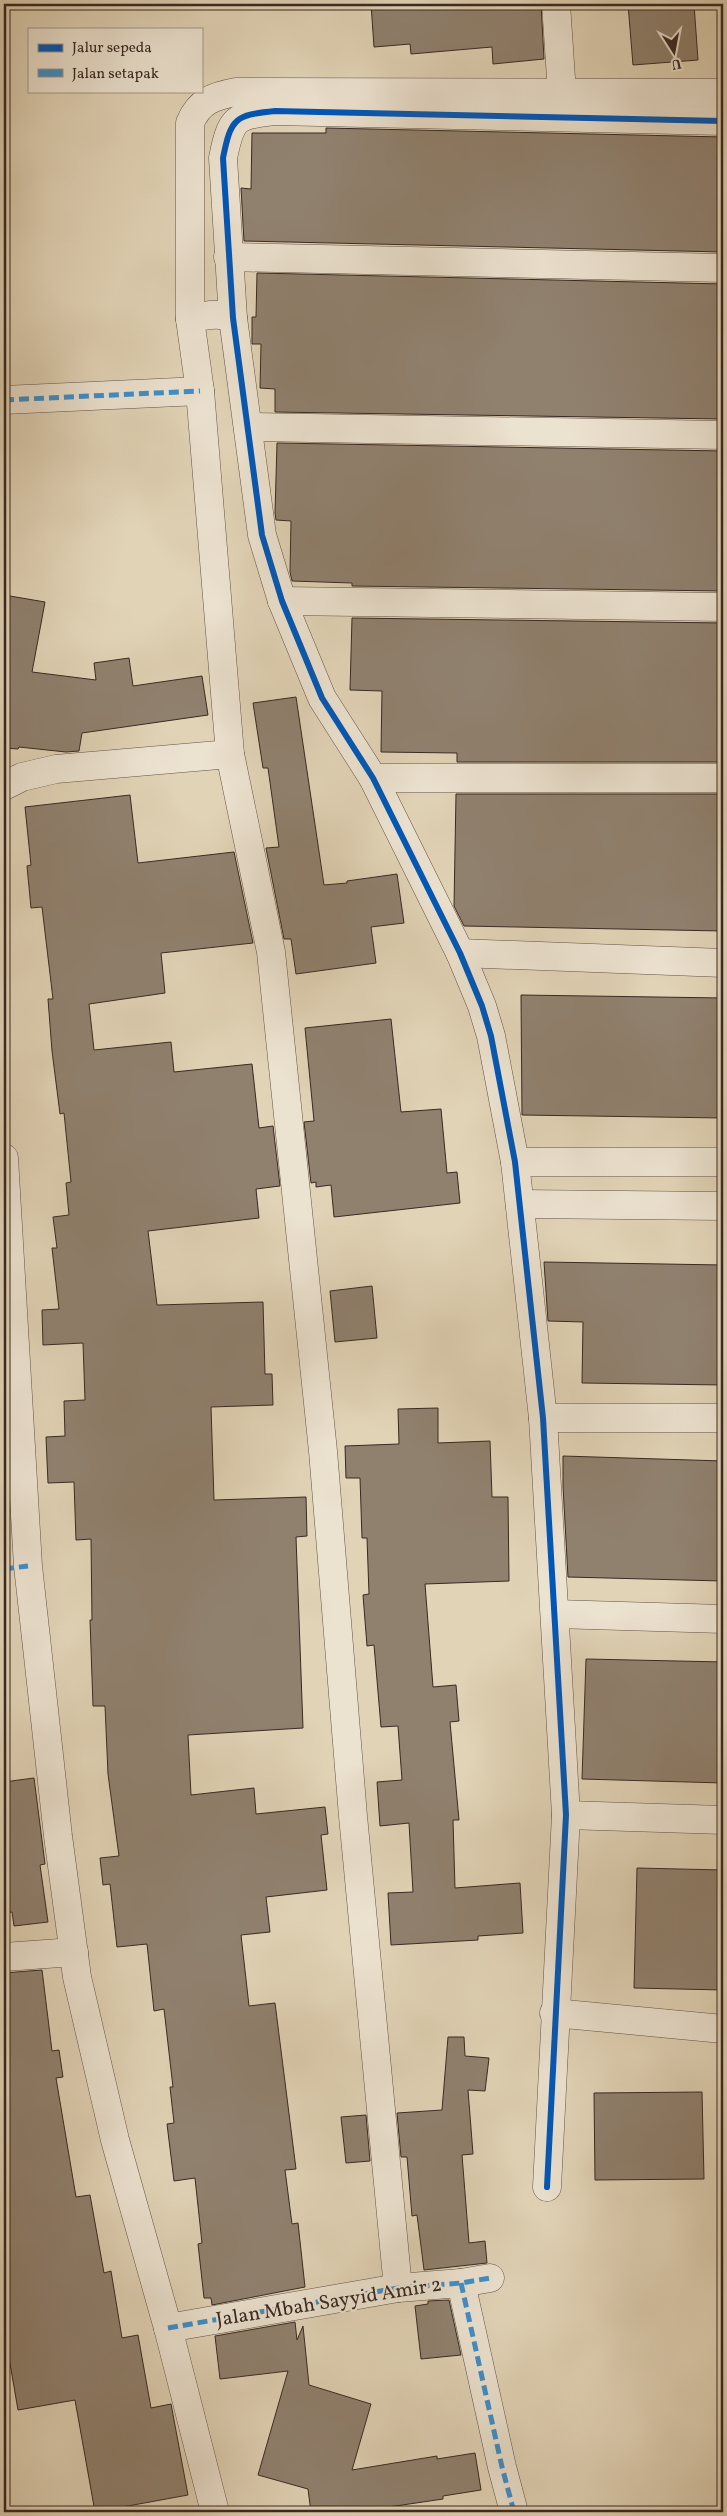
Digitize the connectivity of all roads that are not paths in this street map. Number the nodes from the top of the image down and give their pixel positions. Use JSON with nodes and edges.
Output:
{"nodes":[{"id":1,"x":556,"y":4,"type":"edge"},
{"id":2,"x":562,"y":93,"type":"junction"},
{"id":3,"x":723,"y":93,"type":"edge"},
{"id":4,"x":723,"y":121,"type":"edge"},
{"id":5,"x":228,"y":257,"type":"junction"},
{"id":6,"x":723,"y":268,"type":"edge"},
{"id":7,"x":233,"y":318,"type":"junction"},
{"id":8,"x":190,"y":319,"type":"junction"},
{"id":9,"x":200,"y":391,"type":"junction"},
{"id":10,"x":4,"y":400,"type":"edge"},
{"id":11,"x":248,"y":427,"type":"junction"},
{"id":12,"x":723,"y":435,"type":"edge"},
{"id":13,"x":282,"y":601,"type":"junction"},
{"id":14,"x":723,"y":608,"type":"edge"},
{"id":15,"x":230,"y":754,"type":"junction"},
{"id":16,"x":373,"y":778,"type":"junction"},
{"id":17,"x":723,"y":778,"type":"edge"},
{"id":18,"x":4,"y":786,"type":"edge"},
{"id":19,"x":460,"y":953,"type":"junction"},
{"id":20,"x":723,"y":963,"type":"edge"},
{"id":21,"x":4,"y":1158,"type":"edge"},
{"id":22,"x":515,"y":1162,"type":"junction"},
{"id":23,"x":723,"y":1162,"type":"edge"},
{"id":24,"x":520,"y":1204,"type":"junction"},
{"id":25,"x":723,"y":1206,"type":"edge"},
{"id":26,"x":7,"y":1267,"type":"edge"},
{"id":27,"x":543,"y":1418,"type":"junction"},
{"id":28,"x":723,"y":1418,"type":"edge"},
{"id":29,"x":16,"y":1567,"type":"edge"},
{"id":30,"x":554,"y":1614,"type":"junction"},
{"id":31,"x":723,"y":1619,"type":"edge"},
{"id":32,"x":566,"y":1815,"type":"junction"},
{"id":33,"x":723,"y":1820,"type":"edge"},
{"id":34,"x":74,"y":1952,"type":"junction"},
{"id":35,"x":4,"y":1957,"type":"edge"},
{"id":36,"x":554,"y":2013,"type":"junction"},
{"id":37,"x":723,"y":2029,"type":"edge"},
{"id":38,"x":547,"y":2187,"type":"dead end"},
{"id":39,"x":490,"y":2278,"type":"dead end"},
{"id":40,"x":461,"y":2283,"type":"junction"},
{"id":41,"x":398,"y":2288,"type":"junction"},
{"id":42,"x":168,"y":2328,"type":"junction"},
{"id":43,"x":215,"y":2512,"type":"edge"},
{"id":44,"x":514,"y":2512,"type":"edge"}],
"edges":[{"from":1,"to":2,"type":"street"},
{"from":2,"to":3,"type":"street"},
{"from":2,"to":8,"type":"street"},
{"from":4,"to":5,"type":"street"},
{"from":5,"to":6,"type":"street"},
{"from":5,"to":7,"type":"street"},
{"from":7,"to":8,"type":"street"},
{"from":7,"to":11,"type":"street"},
{"from":8,"to":9,"type":"street"},
{"from":9,"to":10,"type":"street"},
{"from":9,"to":15,"type":"street"},
{"from":11,"to":12,"type":"street"},
{"from":11,"to":13,"type":"street"},
{"from":13,"to":14,"type":"street"},
{"from":13,"to":16,"type":"street"},
{"from":15,"to":18,"type":"street"},
{"from":15,"to":41,"type":"street"},
{"from":16,"to":17,"type":"street"},
{"from":16,"to":19,"type":"street"},
{"from":19,"to":20,"type":"street"},
{"from":19,"to":22,"type":"street"},
{"from":21,"to":26,"type":"street"},
{"from":22,"to":23,"type":"street"},
{"from":22,"to":24,"type":"street"},
{"from":24,"to":25,"type":"street"},
{"from":24,"to":27,"type":"street"},
{"from":26,"to":29,"type":"street"},
{"from":27,"to":28,"type":"street"},
{"from":27,"to":30,"type":"street"},
{"from":29,"to":34,"type":"street"},
{"from":30,"to":31,"type":"street"},
{"from":30,"to":32,"type":"street"},
{"from":32,"to":33,"type":"street"},
{"from":32,"to":36,"type":"street"},
{"from":34,"to":35,"type":"street"},
{"from":34,"to":42,"type":"street"},
{"from":36,"to":37,"type":"street"},
{"from":36,"to":38,"type":"street"},
{"from":39,"to":40,"type":"street","name":"Jalan Mbah Sayyid Amir 2"},
{"from":40,"to":41,"type":"street","name":"Jalan Mbah Sayyid Amir 2"},
{"from":40,"to":44,"type":"street"},
{"from":41,"to":42,"type":"street","name":"Jalan Mbah Sayyid Amir 2"},
{"from":42,"to":43,"type":"street"}]}
